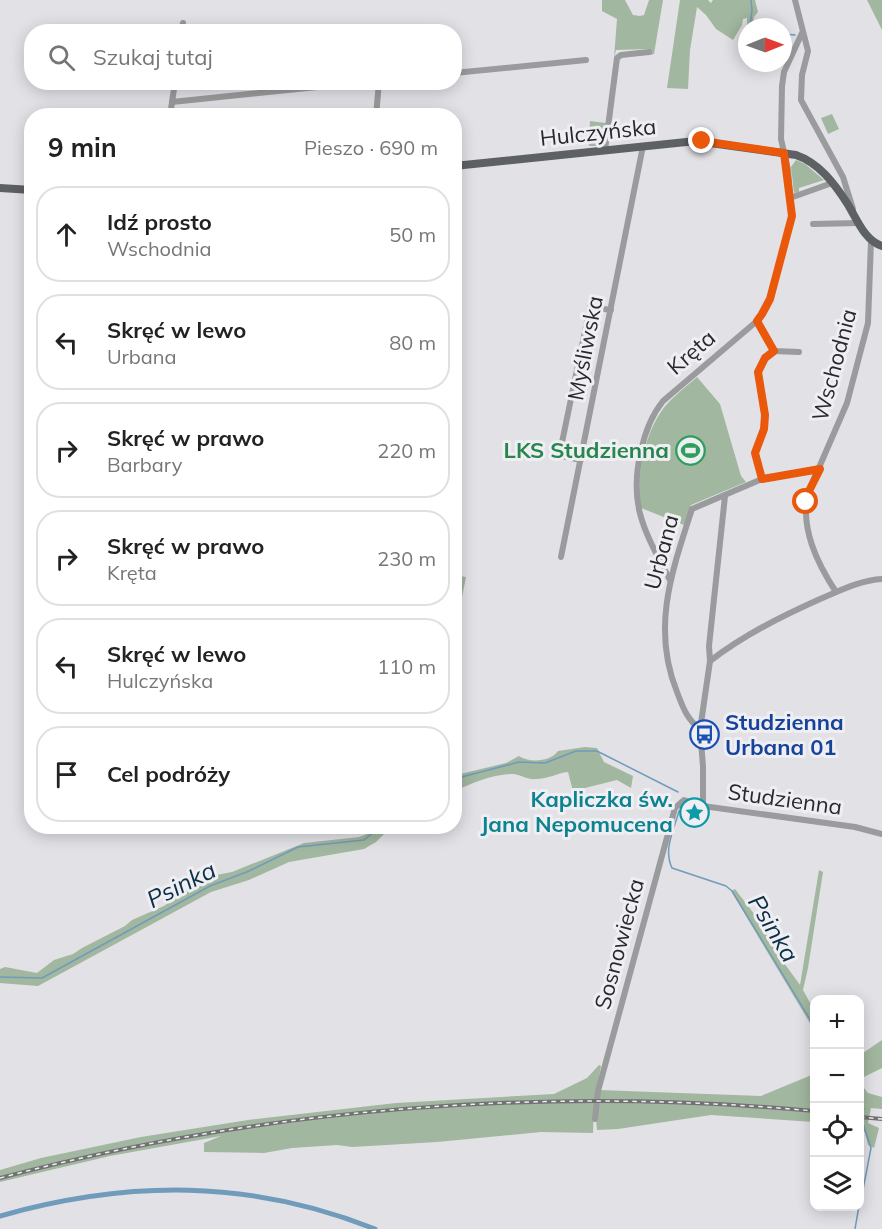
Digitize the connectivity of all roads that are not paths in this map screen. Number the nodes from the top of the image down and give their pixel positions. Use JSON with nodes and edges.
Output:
{"nodes":[{"id":1,"x":795,"y":0,"type":"edge"},
{"id":2,"x":802,"y":33,"type":"junction"},
{"id":3,"x":649,"y":52,"type":"dead end"},
{"id":4,"x":792,"y":54,"type":"edge"},
{"id":5,"x":807,"y":55,"type":"junction"},
{"id":6,"x":792,"y":57,"type":"edge"},
{"id":7,"x":586,"y":60,"type":"dead end"},
{"id":8,"x":462,"y":72,"type":"edge"},
{"id":9,"x":784,"y":72,"type":"edge"},
{"id":10,"x":174,"y":90,"type":"edge"},
{"id":11,"x":288,"y":90,"type":"edge"},
{"id":12,"x":378,"y":90,"type":"edge"},
{"id":13,"x":172,"y":102,"type":"junction"},
{"id":14,"x":171,"y":108,"type":"edge"},
{"id":15,"x":377,"y":108,"type":"edge"},
{"id":16,"x":644,"y":146,"type":"junction"},
{"id":17,"x":605,"y":150,"type":"junction"},
{"id":18,"x":784,"y":153,"type":"junction"},
{"id":19,"x":462,"y":165,"type":"edge"},
{"id":20,"x":832,"y":183,"type":"junction"},
{"id":21,"x":0,"y":188,"type":"edge"},
{"id":22,"x":24,"y":190,"type":"edge"},
{"id":23,"x":790,"y":198,"type":"junction"},
{"id":24,"x":858,"y":222,"type":"junction"},
{"id":25,"x":813,"y":224,"type":"dead end"},
{"id":26,"x":871,"y":242,"type":"junction"},
{"id":27,"x":882,"y":246,"type":"edge"},
{"id":28,"x":611,"y":310,"type":"junction"},
{"id":29,"x":757,"y":321,"type":"junction"},
{"id":30,"x":774,"y":351,"type":"junction"},
{"id":31,"x":799,"y":352,"type":"dead end"},
{"id":32,"x":581,"y":460,"type":"junction"},
{"id":33,"x":820,"y":469,"type":"junction"},
{"id":34,"x":762,"y":479,"type":"junction"},
{"id":35,"x":725,"y":496,"type":"junction"},
{"id":36,"x":561,"y":557,"type":"dead end"},
{"id":37,"x":882,"y":579,"type":"edge"},
{"id":38,"x":670,"y":580,"type":"junction"},
{"id":39,"x":836,"y":592,"type":"junction"},
{"id":40,"x":710,"y":662,"type":"junction"},
{"id":41,"x":700,"y":730,"type":"junction"},
{"id":42,"x":684,"y":800,"type":"joint"},
{"id":43,"x":703,"y":806,"type":"junction"},
{"id":44,"x":882,"y":834,"type":"edge"},
{"id":45,"x":595,"y":1119,"type":"dead end"}],
"edges":[{"from":1,"to":2,"type":"street"},
{"from":2,"to":4,"type":"street","name":"Kręta"},
{"from":2,"to":5,"type":"street"},
{"from":3,"to":17,"type":"street"},
{"from":5,"to":6,"type":"street"},
{"from":5,"to":24,"type":"street"},
{"from":7,"to":8,"type":"street"},
{"from":9,"to":18,"type":"street","name":"Kręta"},
{"from":10,"to":13,"type":"street"},
{"from":11,"to":13,"type":"street"},
{"from":12,"to":15,"type":"street"},
{"from":13,"to":14,"type":"street"},
{"from":16,"to":17,"type":"main road","name":"Hulczyńska"},
{"from":16,"to":18,"type":"main road","name":"Hulczyńska"},
{"from":16,"to":28,"type":"street","name":"Myśliwska"},
{"from":17,"to":19,"type":"main road","name":"Hulczyńska"},
{"from":18,"to":20,"type":"main road","name":"Hulczyńska"},
{"from":18,"to":23,"type":"street","name":"Kręta"},
{"from":20,"to":23,"type":"street"},
{"from":20,"to":24,"type":"main road","name":"Hulczyńska"},
{"from":21,"to":22,"type":"main road"},
{"from":23,"to":29,"type":"street","name":"Kręta"},
{"from":24,"to":25,"type":"street"},
{"from":24,"to":26,"type":"main road","name":"Hulczyńska"},
{"from":26,"to":27,"type":"main road"},
{"from":26,"to":33,"type":"street","name":"Wschodnia"},
{"from":28,"to":32,"type":"street","name":"Myśliwska"},
{"from":28,"to":32,"type":"street"},
{"from":29,"to":30,"type":"street"},
{"from":29,"to":38,"type":"street","name":"Kręta"},
{"from":30,"to":31,"type":"street"},
{"from":30,"to":34,"type":"street"},
{"from":32,"to":36,"type":"street","name":"Myśliwska"},
{"from":33,"to":34,"type":"street","name":"Urbana"},
{"from":33,"to":39,"type":"street","name":"Wschodnia"},
{"from":34,"to":35,"type":"street","name":"Urbana"},
{"from":35,"to":38,"type":"street","name":"Urbana"},
{"from":35,"to":40,"type":"street"},
{"from":37,"to":39,"type":"street"},
{"from":38,"to":41,"type":"street","name":"Urbana"},
{"from":39,"to":40,"type":"street"},
{"from":40,"to":41,"type":"street"},
{"from":41,"to":43,"type":"street"},
{"from":42,"to":43,"type":"street","name":"Studzienna"},
{"from":42,"to":45,"type":"street","name":"Sosnowiecka"},
{"from":43,"to":44,"type":"street","name":"Studzienna"}]}
